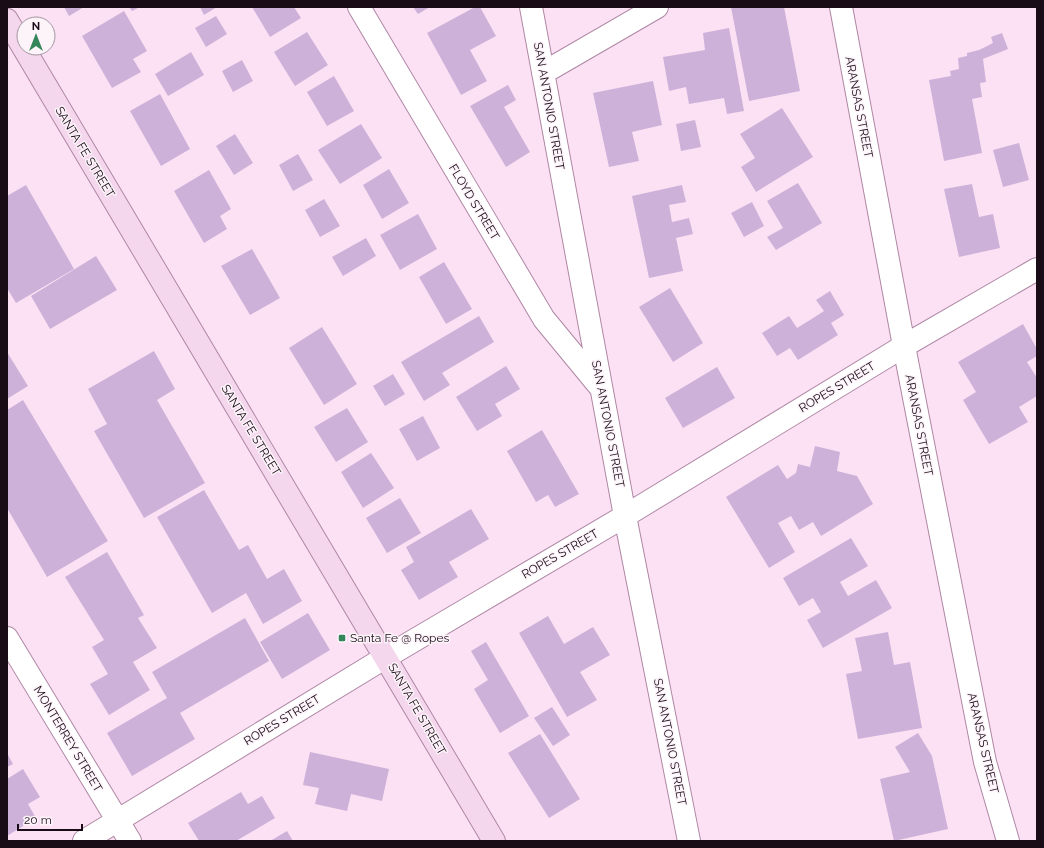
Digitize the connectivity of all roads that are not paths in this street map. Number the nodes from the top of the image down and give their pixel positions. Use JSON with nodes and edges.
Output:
{"nodes":[{"id":1,"x":359,"y":7,"type":"edge"},
{"id":2,"x":531,"y":7,"type":"edge"},
{"id":3,"x":656,"y":7,"type":"edge"},
{"id":4,"x":840,"y":7,"type":"edge"},
{"id":5,"x":7,"y":20,"type":"edge"},
{"id":6,"x":543,"y":72,"type":"junction"},
{"id":7,"x":1037,"y":269,"type":"edge"},
{"id":8,"x":904,"y":346,"type":"junction"},
{"id":9,"x":602,"y":388,"type":"junction"},
{"id":10,"x":625,"y":516,"type":"junction"},
{"id":11,"x":7,"y":638,"type":"edge"},
{"id":12,"x":386,"y":657,"type":"junction"},
{"id":13,"x":118,"y":821,"type":"junction"},
{"id":14,"x":84,"y":841,"type":"edge"},
{"id":15,"x":130,"y":841,"type":"edge"},
{"id":16,"x":494,"y":841,"type":"edge"},
{"id":17,"x":689,"y":841,"type":"edge"},
{"id":18,"x":1008,"y":841,"type":"edge"}],
"edges":[{"from":1,"to":9,"type":"street","name":"FLOYD STREET"},
{"from":2,"to":6,"type":"street","name":"SAN ANTONIO STREET"},
{"from":3,"to":6,"type":"street"},
{"from":4,"to":8,"type":"street","name":"ARANSAS STREET"},
{"from":5,"to":12,"type":"main road","name":"SANTA FE STREET"},
{"from":6,"to":9,"type":"street","name":"SAN ANTONIO STREET"},
{"from":7,"to":8,"type":"street","name":"ROPES STREET"},
{"from":8,"to":10,"type":"street","name":"ROPES STREET"},
{"from":8,"to":18,"type":"street","name":"ARANSAS STREET"},
{"from":9,"to":10,"type":"street","name":"SAN ANTONIO STREET"},
{"from":10,"to":12,"type":"street","name":"ROPES STREET"},
{"from":10,"to":17,"type":"street","name":"SAN ANTONIO STREET"},
{"from":11,"to":13,"type":"street","name":"MONTERREY STREET"},
{"from":12,"to":13,"type":"street","name":"ROPES STREET"},
{"from":12,"to":16,"type":"main road","name":"SANTA FE STREET"},
{"from":13,"to":14,"type":"street","name":"ROPES STREET"},
{"from":13,"to":15,"type":"street","name":"MONTERREY STREET"}]}
